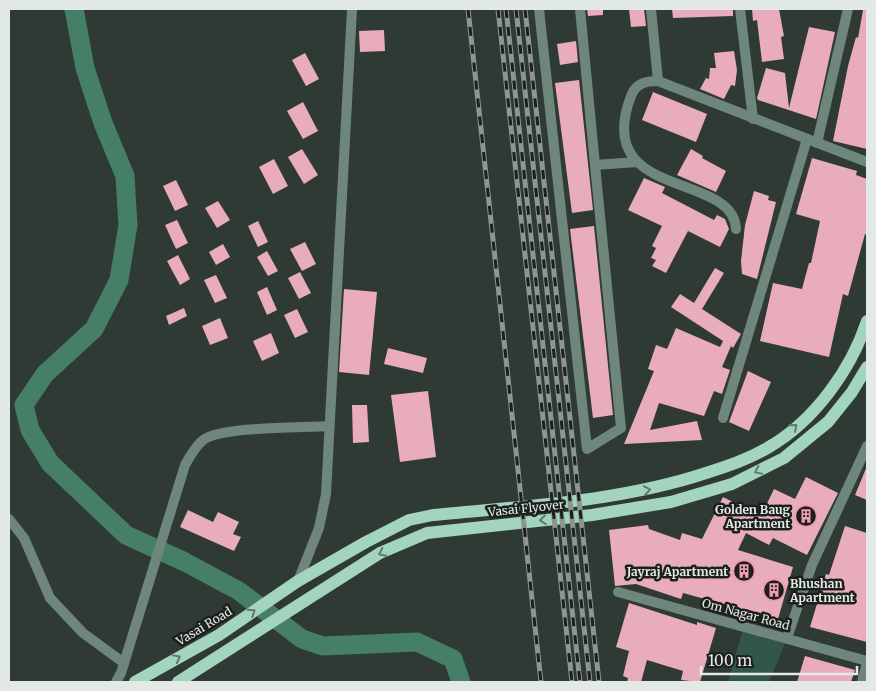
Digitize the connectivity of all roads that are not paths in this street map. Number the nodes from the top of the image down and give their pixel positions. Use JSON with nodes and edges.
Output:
{"nodes":[{"id":1,"x":352,"y":9,"type":"edge"},
{"id":2,"x":539,"y":9,"type":"edge"},
{"id":3,"x":580,"y":9,"type":"edge"},
{"id":4,"x":651,"y":9,"type":"edge"},
{"id":5,"x":740,"y":9,"type":"edge"},
{"id":6,"x":848,"y":9,"type":"edge"},
{"id":7,"x":658,"y":81,"type":"junction"},
{"id":8,"x":753,"y":119,"type":"junction"},
{"id":9,"x":812,"y":141,"type":"junction"},
{"id":10,"x":637,"y":162,"type":"junction"},
{"id":11,"x":867,"y":162,"type":"edge"},
{"id":12,"x":595,"y":165,"type":"junction"},
{"id":13,"x":736,"y":229,"type":"dead end"},
{"id":14,"x":867,"y":321,"type":"edge"},
{"id":15,"x":867,"y":367,"type":"edge"},
{"id":16,"x":723,"y":418,"type":"dead end"},
{"id":17,"x":329,"y":426,"type":"junction"},
{"id":18,"x":866,"y":452,"type":"edge"},
{"id":19,"x":9,"y":519,"type":"edge"},
{"id":20,"x":298,"y":581,"type":"junction"},
{"id":21,"x":618,"y":592,"type":"dead end"},
{"id":22,"x":787,"y":638,"type":"junction"},
{"id":23,"x":867,"y":662,"type":"edge"},
{"id":24,"x":124,"y":663,"type":"junction"},
{"id":25,"x":116,"y":682,"type":"edge"},
{"id":26,"x":135,"y":682,"type":"edge"},
{"id":27,"x":178,"y":682,"type":"edge"},
{"id":28,"x":862,"y":682,"type":"edge"}],
"edges":[{"from":1,"to":17,"type":"street"},
{"from":2,"to":12,"type":"street"},
{"from":3,"to":12,"type":"street"},
{"from":4,"to":7,"type":"street"},
{"from":5,"to":8,"type":"street"},
{"from":6,"to":9,"type":"street"},
{"from":7,"to":8,"type":"street"},
{"from":7,"to":10,"type":"street"},
{"from":8,"to":9,"type":"street"},
{"from":9,"to":11,"type":"street"},
{"from":9,"to":16,"type":"street"},
{"from":10,"to":12,"type":"street"},
{"from":10,"to":13,"type":"street"},
{"from":20,"to":14,"type":"main road","name":"Vasai Flyover","one_way":true},
{"from":15,"to":27,"type":"main road","name":"Vasai Flyover","one_way":true},
{"from":17,"to":20,"type":"street"},
{"from":17,"to":24,"type":"street"},
{"from":18,"to":22,"type":"street"},
{"from":19,"to":24,"type":"street"},
{"from":26,"to":20,"type":"main road","name":"Vasai Road","one_way":true},
{"from":21,"to":22,"type":"street","name":"Om Nagar Road"},
{"from":22,"to":23,"type":"street","name":"Om Nagar Road"},
{"from":23,"to":28,"type":"street"},
{"from":24,"to":25,"type":"street"}]}
